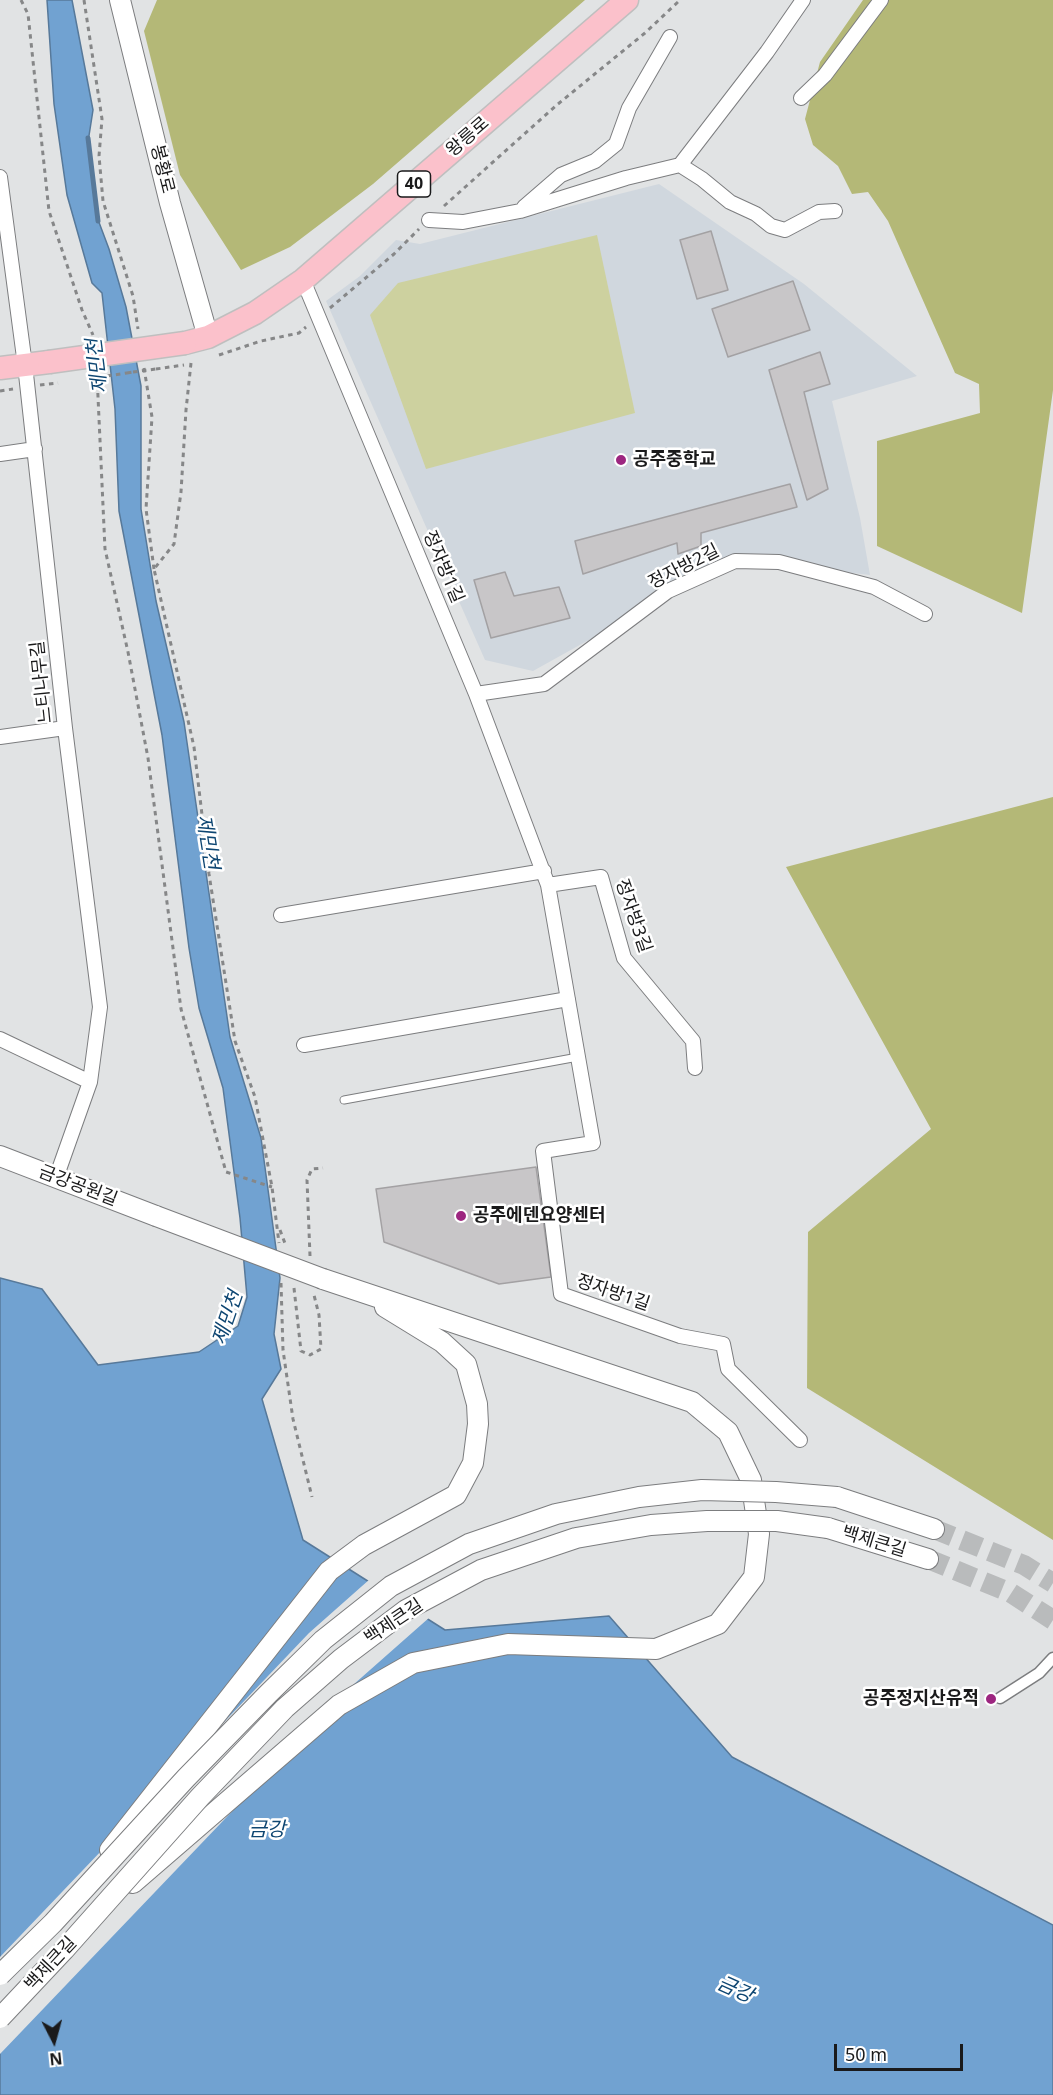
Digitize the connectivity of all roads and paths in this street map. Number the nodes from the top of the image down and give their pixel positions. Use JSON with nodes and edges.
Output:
{"nodes":[{"id":1,"x":21,"y":0,"type":"edge"},
{"id":2,"x":84,"y":0,"type":"edge"},
{"id":3,"x":120,"y":0,"type":"edge"},
{"id":4,"x":627,"y":0,"type":"edge"},
{"id":5,"x":803,"y":0,"type":"edge"},
{"id":6,"x":881,"y":0,"type":"edge"},
{"id":7,"x":670,"y":37,"type":"dead end"},
{"id":8,"x":801,"y":98,"type":"dead end"},
{"id":9,"x":680,"y":165,"type":"junction"},
{"id":10,"x":0,"y":177,"type":"edge"},
{"id":11,"x":520,"y":211,"type":"junction"},
{"id":12,"x":835,"y":211,"type":"dead end"},
{"id":13,"x":429,"y":220,"type":"dead end"},
{"id":14,"x":6,"y":273,"type":"edge"},
{"id":15,"x":303,"y":280,"type":"junction"},
{"id":16,"x":208,"y":337,"type":"junction"},
{"id":17,"x":140,"y":339,"type":"dead end"},
{"id":18,"x":94,"y":343,"type":"dead end"},
{"id":19,"x":188,"y":353,"type":"junction"},
{"id":20,"x":143,"y":360,"type":"dead end"},
{"id":21,"x":26,"y":365,"type":"junction"},
{"id":22,"x":0,"y":368,"type":"edge"},
{"id":23,"x":156,"y":369,"type":"dead end"},
{"id":24,"x":127,"y":373,"type":"dead end"},
{"id":25,"x":97,"y":374,"type":"dead end"},
{"id":26,"x":35,"y":449,"type":"junction"},
{"id":27,"x":0,"y":454,"type":"edge"},
{"id":28,"x":154,"y":569,"type":"junction"},
{"id":29,"x":925,"y":614,"type":"dead end"},
{"id":30,"x":476,"y":694,"type":"junction"},
{"id":31,"x":65,"y":728,"type":"junction"},
{"id":32,"x":0,"y":737,"type":"edge"},
{"id":33,"x":546,"y":878,"type":"junction"},
{"id":34,"x":281,"y":915,"type":"dead end"},
{"id":35,"x":568,"y":999,"type":"junction"},
{"id":36,"x":0,"y":1039,"type":"edge"},
{"id":37,"x":304,"y":1045,"type":"dead end"},
{"id":38,"x":578,"y":1057,"type":"junction"},
{"id":39,"x":695,"y":1068,"type":"dead end"},
{"id":40,"x":90,"y":1082,"type":"junction"},
{"id":41,"x":344,"y":1100,"type":"dead end"},
{"id":42,"x":0,"y":1156,"type":"edge"},
{"id":43,"x":56,"y":1178,"type":"junction"},
{"id":44,"x":272,"y":1186,"type":"junction"},
{"id":45,"x":280,"y":1251,"type":"dead end"},
{"id":46,"x":280,"y":1273,"type":"dead end"},
{"id":47,"x":355,"y":1289,"type":"junction"},
{"id":48,"x":800,"y":1440,"type":"dead end"},
{"id":49,"x":312,"y":1497,"type":"dead end"},
{"id":50,"x":934,"y":1529,"type":"tunnel mouth"},
{"id":51,"x":928,"y":1559,"type":"tunnel mouth"},
{"id":52,"x":1053,"y":1658,"type":"edge"},
{"id":53,"x":1000,"y":1698,"type":"dead end"},
{"id":54,"x":53,"y":1923,"type":"junction"},
{"id":55,"x":64,"y":1950,"type":"junction"},
{"id":56,"x":0,"y":1975,"type":"edge"},
{"id":57,"x":0,"y":2018,"type":"edge"}],
"edges":[{"from":1,"to":18,"type":"path"},
{"from":2,"to":17,"type":"path"},
{"from":3,"to":16,"type":"main road","name":"봉황로"},
{"from":4,"to":15,"type":"main road","name":"왕릉로","number":"40"},
{"from":5,"to":9,"type":"street"},
{"from":6,"to":8,"type":"street"},
{"from":7,"to":11,"type":"street"},
{"from":9,"to":11,"type":"street"},
{"from":9,"to":12,"type":"street"},
{"from":10,"to":14,"type":"street","name":"느티나무길"},
{"from":11,"to":13,"type":"street"},
{"from":14,"to":21,"type":"street","name":"느티나무길"},
{"from":15,"to":16,"type":"main road","name":"왕릉로","number":"40"},
{"from":15,"to":30,"type":"street","name":"정자방1길"},
{"from":16,"to":19,"type":"main road","name":"왕릉로","number":"40"},
{"from":19,"to":21,"type":"main road","number":"40","bridge":true},
{"from":19,"to":28,"type":"path"},
{"from":20,"to":28,"type":"path"},
{"from":21,"to":22,"type":"main road","number":"40"},
{"from":21,"to":26,"type":"street","name":"느티나무길"},
{"from":23,"to":24,"type":"path","bridge":true},
{"from":25,"to":44,"type":"path"},
{"from":26,"to":27,"type":"street"},
{"from":26,"to":31,"type":"street","name":"느티나무길"},
{"from":28,"to":44,"type":"path"},
{"from":29,"to":30,"type":"street","name":"정자방2길"},
{"from":30,"to":33,"type":"street","name":"정자방1길"},
{"from":31,"to":32,"type":"street"},
{"from":31,"to":40,"type":"street","name":"느티나무길"},
{"from":33,"to":34,"type":"street"},
{"from":33,"to":35,"type":"street","name":"정자방1길"},
{"from":33,"to":39,"type":"street","name":"정자방3길"},
{"from":35,"to":37,"type":"street"},
{"from":35,"to":38,"type":"street","name":"정자방1길"},
{"from":36,"to":40,"type":"street"},
{"from":38,"to":41,"type":"lane"},
{"from":38,"to":48,"type":"street","name":"정자방1길"},
{"from":40,"to":43,"type":"street","name":"느티나무길"},
{"from":42,"to":43,"type":"main road","name":"금강공원길"},
{"from":43,"to":47,"type":"main road","name":"금강공원길","bridge":true},
{"from":44,"to":45,"type":"path"},
{"from":46,"to":49,"type":"path"},
{"from":47,"to":54,"type":"main road","bridge":true},
{"from":47,"to":55,"type":"main road","bridge":true},
{"from":50,"to":54,"type":"main road","name":"백제큰길","bridge":true},
{"from":51,"to":55,"type":"main road","name":"백제큰길","bridge":true},
{"from":52,"to":53,"type":"street"},
{"from":54,"to":56,"type":"main road","name":"백제큰길","bridge":true},
{"from":55,"to":57,"type":"main road","name":"백제큰길","bridge":true}]}
